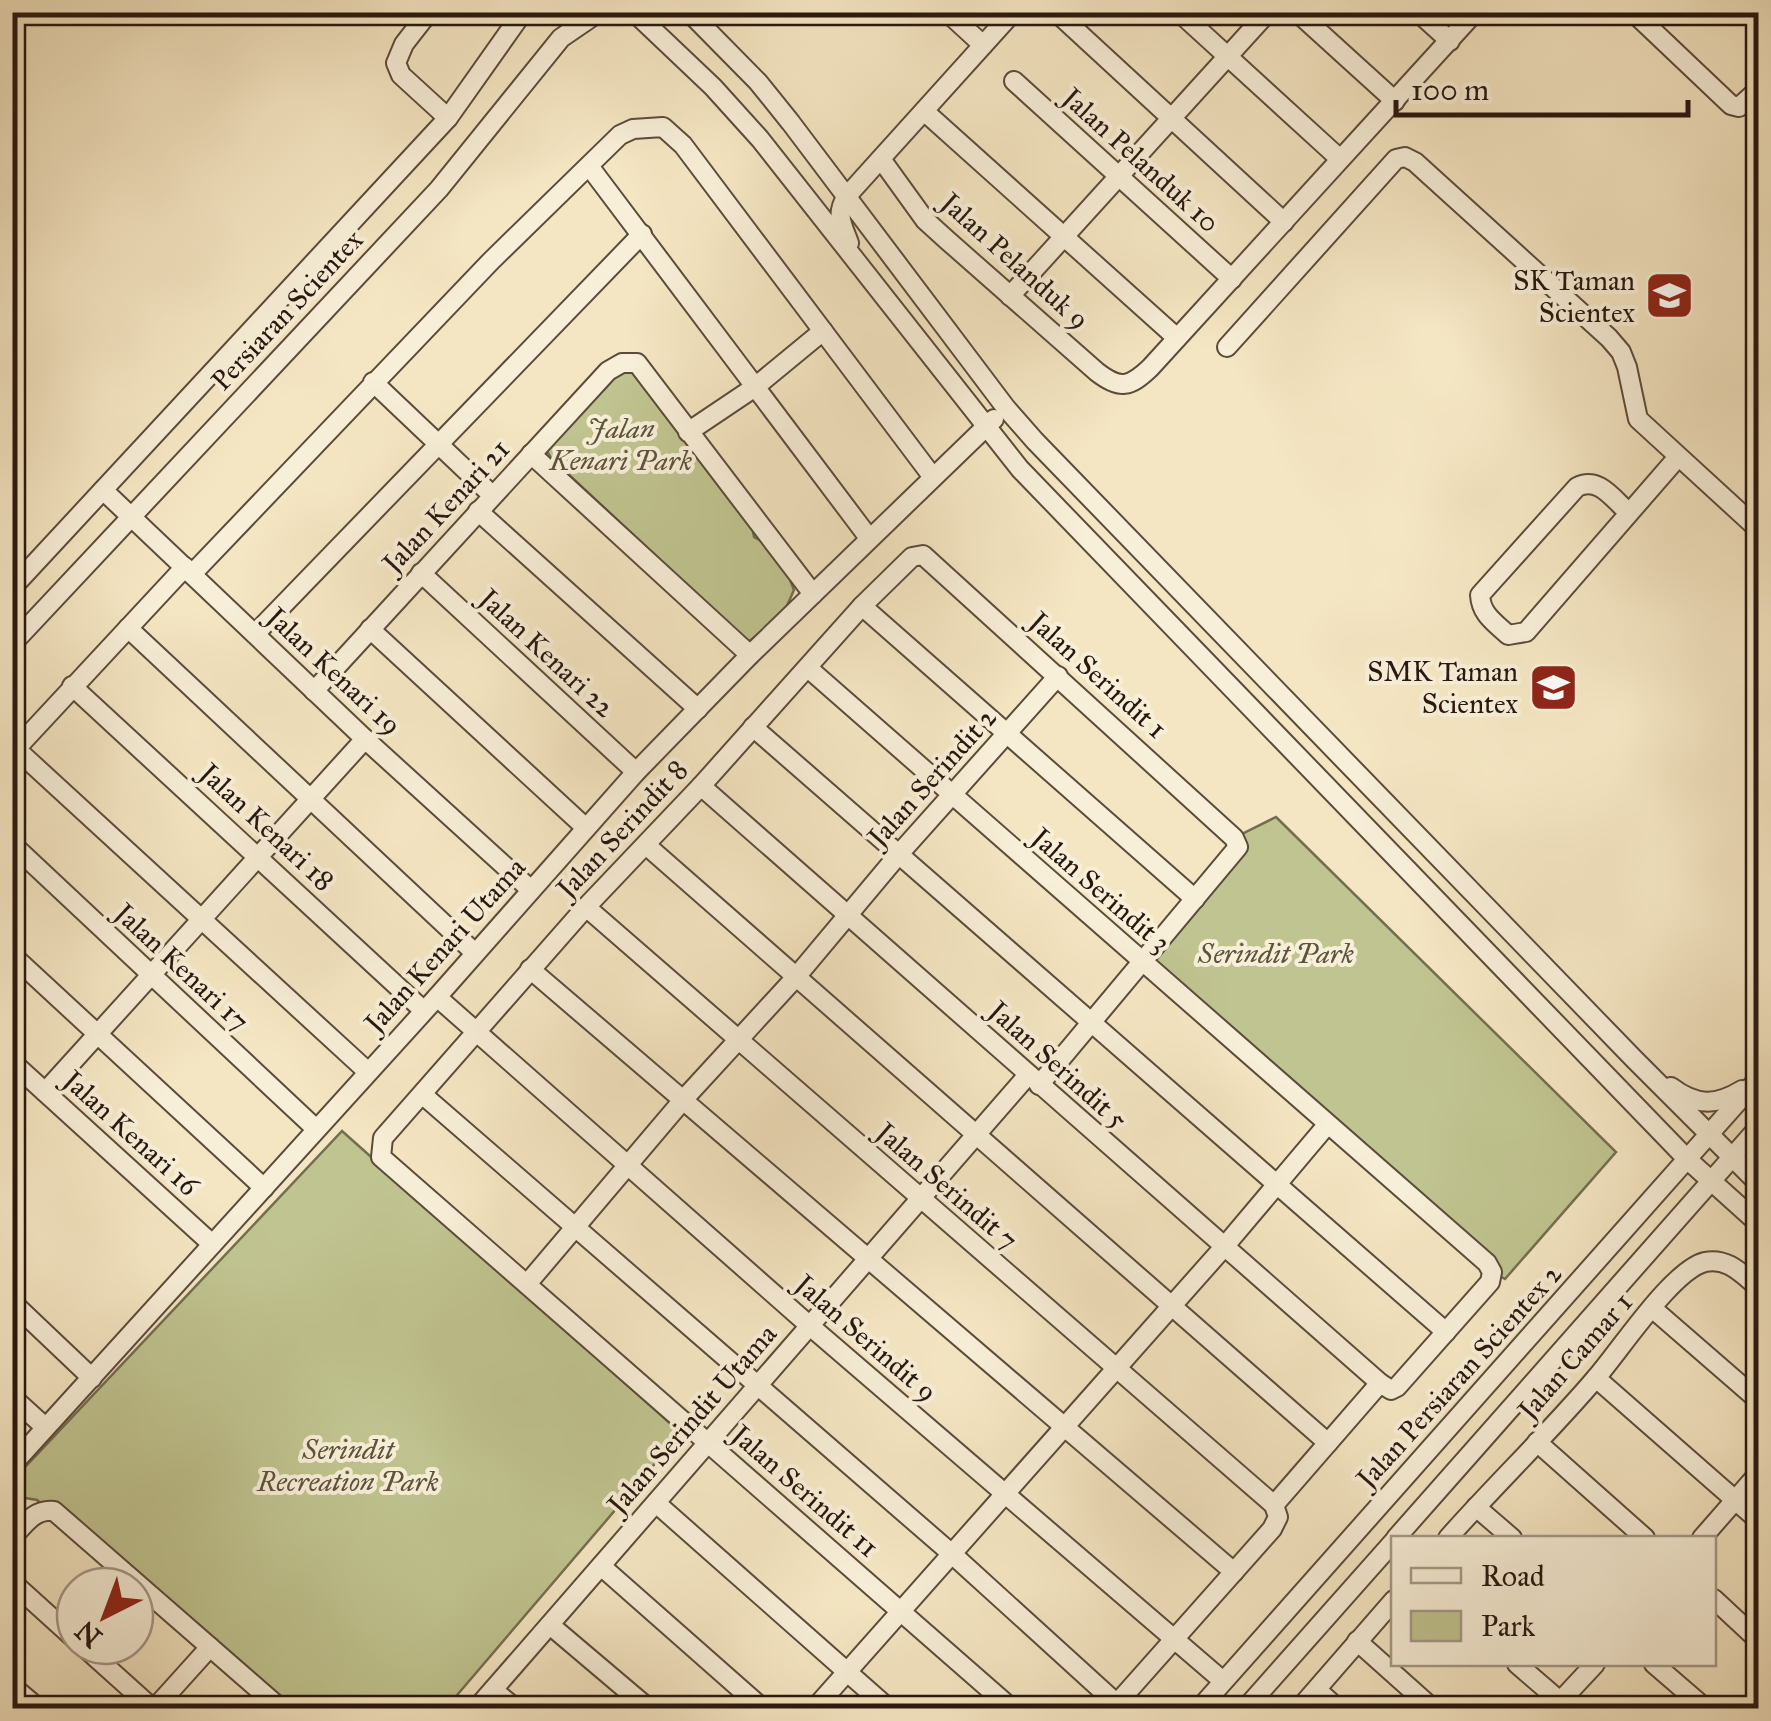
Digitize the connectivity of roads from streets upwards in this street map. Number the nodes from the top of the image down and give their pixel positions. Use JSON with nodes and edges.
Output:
{"nodes":[{"id":1,"x":430,"y":12,"type":"edge"},
{"id":2,"x":523,"y":12,"type":"edge"},
{"id":3,"x":598,"y":12,"type":"edge"},
{"id":4,"x":634,"y":12,"type":"edge"},
{"id":5,"x":689,"y":12,"type":"edge"},
{"id":6,"x":947,"y":12,"type":"edge"},
{"id":7,"x":1013,"y":12,"type":"edge"},
{"id":8,"x":1056,"y":12,"type":"edge"},
{"id":9,"x":1179,"y":12,"type":"edge"},
{"id":10,"x":1268,"y":12,"type":"edge"},
{"id":11,"x":1297,"y":12,"type":"edge"},
{"id":12,"x":1418,"y":12,"type":"edge"},
{"id":13,"x":1475,"y":12,"type":"edge"},
{"id":14,"x":1633,"y":12,"type":"edge"},
{"id":15,"x":1450,"y":41,"type":"junction"},
{"id":16,"x":983,"y":45,"type":"junction"},
{"id":17,"x":1228,"y":57,"type":"junction"},
{"id":18,"x":1014,"y":81,"type":"dead end"},
{"id":19,"x":1758,"y":90,"type":"edge"},
{"id":20,"x":1394,"y":101,"type":"junction"},
{"id":21,"x":924,"y":111,"type":"junction"},
{"id":22,"x":448,"y":118,"type":"junction"},
{"id":23,"x":1172,"y":118,"type":"junction"},
{"id":24,"x":881,"y":159,"type":"junction"},
{"id":25,"x":1340,"y":159,"type":"junction"},
{"id":26,"x":589,"y":166,"type":"junction"},
{"id":27,"x":1119,"y":177,"type":"junction"},
{"id":28,"x":847,"y":196,"type":"junction"},
{"id":29,"x":1284,"y":222,"type":"junction"},
{"id":30,"x":642,"y":234,"type":"junction"},
{"id":31,"x":1064,"y":237,"type":"junction"},
{"id":32,"x":856,"y":262,"type":"junction"},
{"id":33,"x":1232,"y":279,"type":"junction"},
{"id":34,"x":1010,"y":296,"type":"junction"},
{"id":35,"x":823,"y":331,"type":"junction"},
{"id":36,"x":1178,"y":338,"type":"junction"},
{"id":37,"x":1227,"y":347,"type":"dead end"},
{"id":38,"x":373,"y":382,"type":"junction"},
{"id":39,"x":755,"y":386,"type":"junction"},
{"id":40,"x":1006,"y":408,"type":"junction"},
{"id":41,"x":986,"y":427,"type":"junction"},
{"id":42,"x":688,"y":432,"type":"junction"},
{"id":43,"x":440,"y":444,"type":"junction"},
{"id":44,"x":531,"y":454,"type":"junction"},
{"id":45,"x":1678,"y":458,"type":"junction"},
{"id":46,"x":932,"y":476,"type":"junction"},
{"id":47,"x":103,"y":490,"type":"junction"},
{"id":48,"x":492,"y":495,"type":"junction"},
{"id":49,"x":478,"y":510,"type":"junction"},
{"id":50,"x":1629,"y":513,"type":"junction"},
{"id":51,"x":131,"y":516,"type":"junction"},
{"id":52,"x":1758,"y":528,"type":"edge"},
{"id":53,"x":869,"y":538,"type":"junction"},
{"id":54,"x":923,"y":555,"type":"joint"},
{"id":55,"x":188,"y":571,"type":"junction"},
{"id":56,"x":421,"y":574,"type":"junction"},
{"id":57,"x":12,"y":588,"type":"edge"},
{"id":58,"x":813,"y":594,"type":"junction"},
{"id":59,"x":862,"y":606,"type":"junction"},
{"id":60,"x":128,"y":628,"type":"junction"},
{"id":61,"x":370,"y":629,"type":"junction"},
{"id":62,"x":255,"y":634,"type":"junction"},
{"id":63,"x":12,"y":644,"type":"edge"},
{"id":64,"x":750,"y":656,"type":"junction"},
{"id":65,"x":808,"y":668,"type":"junction"},
{"id":66,"x":1058,"y":676,"type":"junction"},
{"id":67,"x":72,"y":686,"type":"junction"},
{"id":68,"x":314,"y":691,"type":"junction"},
{"id":69,"x":698,"y":709,"type":"junction"},
{"id":70,"x":754,"y":728,"type":"junction"},
{"id":71,"x":1008,"y":733,"type":"junction"},
{"id":72,"x":365,"y":740,"type":"junction"},
{"id":73,"x":14,"y":751,"type":"edge"},
{"id":74,"x":636,"y":772,"type":"junction"},
{"id":75,"x":700,"y":786,"type":"junction"},
{"id":76,"x":952,"y":795,"type":"junction"},
{"id":77,"x":311,"y":800,"type":"junction"},
{"id":78,"x":586,"y":828,"type":"junction"},
{"id":79,"x":1234,"y":838,"type":"joint"},
{"id":80,"x":12,"y":844,"type":"edge"},
{"id":81,"x":646,"y":845,"type":"junction"},
{"id":82,"x":899,"y":854,"type":"junction"},
{"id":83,"x":258,"y":856,"type":"junction"},
{"id":84,"x":530,"y":890,"type":"junction"},
{"id":85,"x":1195,"y":899,"type":"junction"},
{"id":86,"x":586,"y":907,"type":"junction"},
{"id":87,"x":848,"y":914,"type":"junction"},
{"id":88,"x":202,"y":920,"type":"junction"},
{"id":89,"x":475,"y":952,"type":"junction"},
{"id":90,"x":12,"y":955,"type":"edge"},
{"id":91,"x":1141,"y":962,"type":"junction"},
{"id":92,"x":530,"y":969,"type":"junction"},
{"id":93,"x":152,"y":977,"type":"junction"},
{"id":94,"x":796,"y":977,"type":"junction"},
{"id":95,"x":430,"y":1004,"type":"junction"},
{"id":96,"x":1092,"y":1024,"type":"junction"},
{"id":97,"x":477,"y":1033,"type":"junction"},
{"id":98,"x":98,"y":1035,"type":"junction"},
{"id":99,"x":738,"y":1040,"type":"junction"},
{"id":100,"x":1635,"y":1060,"type":"junction"},
{"id":101,"x":12,"y":1062,"type":"edge"},
{"id":102,"x":368,"y":1072,"type":"junction"},
{"id":103,"x":1033,"y":1080,"type":"junction"},
{"id":104,"x":1757,"y":1081,"type":"edge"},
{"id":105,"x":45,"y":1092,"type":"junction"},
{"id":106,"x":423,"y":1095,"type":"junction"},
{"id":107,"x":683,"y":1100,"type":"junction"},
{"id":108,"x":1326,"y":1126,"type":"junction"},
{"id":109,"x":316,"y":1128,"type":"junction"},
{"id":110,"x":1758,"y":1128,"type":"edge"},
{"id":111,"x":976,"y":1135,"type":"junction"},
{"id":112,"x":1709,"y":1136,"type":"junction"},
{"id":113,"x":381,"y":1157,"type":"joint"},
{"id":114,"x":1732,"y":1158,"type":"junction"},
{"id":115,"x":1688,"y":1160,"type":"junction"},
{"id":116,"x":627,"y":1166,"type":"junction"},
{"id":117,"x":1711,"y":1180,"type":"junction"},
{"id":118,"x":1758,"y":1183,"type":"edge"},
{"id":119,"x":1276,"y":1184,"type":"junction"},
{"id":120,"x":264,"y":1188,"type":"junction"},
{"id":121,"x":920,"y":1199,"type":"junction"},
{"id":122,"x":1758,"y":1223,"type":"edge"},
{"id":123,"x":575,"y":1228,"type":"junction"},
{"id":124,"x":212,"y":1244,"type":"junction"},
{"id":125,"x":1224,"y":1247,"type":"junction"},
{"id":126,"x":868,"y":1259,"type":"junction"},
{"id":127,"x":527,"y":1284,"type":"junction"},
{"id":128,"x":1758,"y":1287,"type":"edge"},
{"id":129,"x":12,"y":1302,"type":"edge"},
{"id":130,"x":1172,"y":1306,"type":"junction"},
{"id":131,"x":1652,"y":1308,"type":"junction"},
{"id":132,"x":810,"y":1326,"type":"junction"},
{"id":133,"x":1446,"y":1332,"type":"junction"},
{"id":134,"x":1116,"y":1368,"type":"junction"},
{"id":135,"x":92,"y":1378,"type":"junction"},
{"id":136,"x":1596,"y":1378,"type":"junction"},
{"id":137,"x":1380,"y":1384,"type":"junction"},
{"id":138,"x":759,"y":1385,"type":"junction"},
{"id":139,"x":12,"y":1397,"type":"edge"},
{"id":140,"x":1758,"y":1400,"type":"edge"},
{"id":141,"x":1065,"y":1427,"type":"junction"},
{"id":142,"x":45,"y":1428,"type":"junction"},
{"id":143,"x":1537,"y":1442,"type":"junction"},
{"id":144,"x":708,"y":1443,"type":"junction"},
{"id":145,"x":1328,"y":1443,"type":"junction"},
{"id":146,"x":12,"y":1464,"type":"edge"},
{"id":147,"x":1758,"y":1474,"type":"edge"},
{"id":148,"x":1006,"y":1494,"type":"junction"},
{"id":149,"x":1735,"y":1500,"type":"junction"},
{"id":150,"x":656,"y":1504,"type":"junction"},
{"id":151,"x":1274,"y":1505,"type":"junction"},
{"id":152,"x":1476,"y":1507,"type":"junction"},
{"id":153,"x":1758,"y":1520,"type":"edge"},
{"id":154,"x":1399,"y":1536,"type":"edge"},
{"id":155,"x":1450,"y":1536,"type":"edge"},
{"id":156,"x":1510,"y":1536,"type":"edge"},
{"id":157,"x":1643,"y":1536,"type":"edge"},
{"id":158,"x":1704,"y":1536,"type":"edge"},
{"id":159,"x":12,"y":1538,"type":"edge"},
{"id":160,"x":1391,"y":1545,"type":"edge"},
{"id":161,"x":952,"y":1554,"type":"junction"},
{"id":162,"x":601,"y":1566,"type":"junction"},
{"id":163,"x":1234,"y":1572,"type":"junction"},
{"id":164,"x":12,"y":1582,"type":"edge"},
{"id":165,"x":1716,"y":1602,"type":"edge"},
{"id":166,"x":1391,"y":1603,"type":"edge"},
{"id":167,"x":901,"y":1612,"type":"junction"},
{"id":168,"x":55,"y":1621,"type":"edge"},
{"id":169,"x":550,"y":1625,"type":"junction"},
{"id":170,"x":1175,"y":1640,"type":"junction"},
{"id":171,"x":1758,"y":1640,"type":"edge"},
{"id":172,"x":1357,"y":1641,"type":"junction"},
{"id":173,"x":210,"y":1647,"type":"junction"},
{"id":174,"x":106,"y":1666,"type":"edge"},
{"id":175,"x":1519,"y":1666,"type":"edge"},
{"id":176,"x":1593,"y":1666,"type":"edge"},
{"id":177,"x":1656,"y":1666,"type":"edge"},
{"id":178,"x":847,"y":1672,"type":"junction"},
{"id":179,"x":1224,"y":1681,"type":"junction"},
{"id":180,"x":12,"y":1686,"type":"edge"},
{"id":181,"x":493,"y":1690,"type":"junction"},
{"id":182,"x":1316,"y":1690,"type":"junction"},
{"id":183,"x":1115,"y":1706,"type":"edge"},
{"id":184,"x":1561,"y":1706,"type":"edge"},
{"id":185,"x":38,"y":1708,"type":"edge"},
{"id":186,"x":153,"y":1708,"type":"edge"},
{"id":187,"x":280,"y":1708,"type":"edge"},
{"id":188,"x":477,"y":1708,"type":"edge"},
{"id":189,"x":514,"y":1708,"type":"edge"},
{"id":190,"x":648,"y":1708,"type":"edge"},
{"id":191,"x":762,"y":1708,"type":"edge"},
{"id":192,"x":815,"y":1708,"type":"edge"},
{"id":193,"x":888,"y":1708,"type":"edge"},
{"id":194,"x":1012,"y":1708,"type":"edge"},
{"id":195,"x":1200,"y":1708,"type":"edge"},
{"id":196,"x":1246,"y":1708,"type":"edge"},
{"id":197,"x":1300,"y":1708,"type":"edge"},
{"id":198,"x":1337,"y":1708,"type":"edge"},
{"id":199,"x":1432,"y":1708,"type":"edge"},
{"id":200,"x":1706,"y":1708,"type":"edge"}],
"edges":[{"from":1,"to":22,"type":"street"},
{"from":2,"to":22,"type":"street","name":"Persiaran Scientex"},
{"from":3,"to":51,"type":"street","name":"Persiaran Scientex"},
{"from":4,"to":32,"type":"street"},
{"from":5,"to":28,"type":"street"},
{"from":6,"to":16,"type":"street"},
{"from":7,"to":16,"type":"street"},
{"from":8,"to":23,"type":"street"},
{"from":9,"to":17,"type":"street"},
{"from":10,"to":17,"type":"street"},
{"from":11,"to":20,"type":"street"},
{"from":12,"to":15,"type":"street"},
{"from":13,"to":15,"type":"street"},
{"from":14,"to":19,"type":"street"},
{"from":15,"to":20,"type":"street"},
{"from":16,"to":21,"type":"street"},
{"from":17,"to":23,"type":"street"},
{"from":17,"to":25,"type":"street"},
{"from":18,"to":27,"type":"street","name":"Jalan Pelanduk 10"},
{"from":20,"to":25,"type":"street"},
{"from":21,"to":24,"type":"street"},
{"from":21,"to":31,"type":"street"},
{"from":22,"to":47,"type":"street","name":"Persiaran Scientex"},
{"from":23,"to":27,"type":"street"},
{"from":23,"to":29,"type":"street"},
{"from":24,"to":28,"type":"street"},
{"from":24,"to":34,"type":"street","name":"Jalan Pelanduk 9"},
{"from":25,"to":29,"type":"street"},
{"from":26,"to":30,"type":"street"},
{"from":26,"to":35,"type":"street"},
{"from":26,"to":38,"type":"street"},
{"from":27,"to":31,"type":"street"},
{"from":27,"to":33,"type":"street","name":"Jalan Pelanduk 10"},
{"from":28,"to":32,"type":"street"},
{"from":28,"to":40,"type":"street"},
{"from":29,"to":33,"type":"street"},
{"from":30,"to":39,"type":"street"},
{"from":30,"to":43,"type":"street"},
{"from":31,"to":34,"type":"street"},
{"from":31,"to":36,"type":"street"},
{"from":32,"to":41,"type":"street"},
{"from":33,"to":36,"type":"street"},
{"from":34,"to":36,"type":"street","name":"Jalan Pelanduk 9"},
{"from":35,"to":39,"type":"street"},
{"from":35,"to":46,"type":"street"},
{"from":37,"to":45,"type":"street"},
{"from":38,"to":43,"type":"street"},
{"from":38,"to":55,"type":"street"},
{"from":39,"to":42,"type":"street"},
{"from":39,"to":53,"type":"street"},
{"from":40,"to":41,"type":"street","name":"Jalan Kenari Utama"},
{"from":40,"to":100,"type":"street"},
{"from":41,"to":46,"type":"street","name":"Jalan Kenari Utama"},
{"from":41,"to":115,"type":"street"},
{"from":42,"to":44,"type":"street","name":"Jalan Kenari 21"},
{"from":42,"to":58,"type":"street"},
{"from":43,"to":48,"type":"street"},
{"from":43,"to":62,"type":"street"},
{"from":44,"to":48,"type":"street","name":"Jalan Kenari 21"},
{"from":44,"to":64,"type":"street"},
{"from":45,"to":50,"type":"street"},
{"from":45,"to":52,"type":"street"},
{"from":46,"to":53,"type":"street","name":"Jalan Kenari Utama"},
{"from":47,"to":51,"type":"street","name":"Jalan Kenari 19"},
{"from":47,"to":57,"type":"street","name":"Persiaran Scientex"},
{"from":48,"to":49,"type":"street","name":"Jalan Kenari 21"},
{"from":49,"to":56,"type":"street","name":"Jalan Kenari 21"},
{"from":49,"to":69,"type":"street"},
{"from":50,"to":50,"type":"street"},
{"from":51,"to":55,"type":"street","name":"Jalan Kenari 19"},
{"from":51,"to":63,"type":"street","name":"Persiaran Scientex"},
{"from":53,"to":58,"type":"street","name":"Jalan Kenari Utama"},
{"from":54,"to":59,"type":"street","name":"Jalan Serindit 8"},
{"from":54,"to":66,"type":"street","name":"Jalan Serindit 1"},
{"from":55,"to":60,"type":"street"},
{"from":55,"to":62,"type":"street","name":"Jalan Kenari 19"},
{"from":56,"to":61,"type":"street","name":"Jalan Kenari 21"},
{"from":56,"to":74,"type":"street","name":"Jalan Kenari 22"},
{"from":58,"to":64,"type":"street","name":"Jalan Kenari Utama"},
{"from":59,"to":65,"type":"street","name":"Jalan Serindit 8"},
{"from":59,"to":71,"type":"street"},
{"from":60,"to":67,"type":"street"},
{"from":60,"to":77,"type":"street"},
{"from":61,"to":68,"type":"street","name":"Jalan Kenari 21"},
{"from":61,"to":78,"type":"street"},
{"from":62,"to":68,"type":"street","name":"Jalan Kenari 19"},
{"from":64,"to":69,"type":"street","name":"Jalan Kenari Utama"},
{"from":65,"to":70,"type":"street","name":"Jalan Serindit 8"},
{"from":65,"to":76,"type":"street","name":"Jalan Serindit 3"},
{"from":66,"to":71,"type":"street","name":"Jalan Serindit 2"},
{"from":66,"to":79,"type":"street","name":"Jalan Serindit 1"},
{"from":67,"to":73,"type":"street"},
{"from":67,"to":83,"type":"street","name":"Jalan Kenari 18"},
{"from":68,"to":72,"type":"street","name":"Jalan Kenari 19"},
{"from":69,"to":74,"type":"street","name":"Jalan Kenari Utama"},
{"from":70,"to":75,"type":"street","name":"Jalan Serindit 8"},
{"from":70,"to":82,"type":"street"},
{"from":71,"to":76,"type":"street","name":"Jalan Serindit 2"},
{"from":71,"to":85,"type":"street"},
{"from":72,"to":77,"type":"street"},
{"from":72,"to":84,"type":"street","name":"Jalan Kenari 19"},
{"from":73,"to":88,"type":"street"},
{"from":74,"to":78,"type":"street","name":"Jalan Kenari Utama"},
{"from":75,"to":81,"type":"street","name":"Jalan Serindit 8"},
{"from":75,"to":87,"type":"street","name":"Jalan Serindit 5"},
{"from":76,"to":82,"type":"street","name":"Jalan Serindit 2"},
{"from":76,"to":91,"type":"street","name":"Jalan Serindit 3"},
{"from":77,"to":83,"type":"street"},
{"from":77,"to":89,"type":"street"},
{"from":78,"to":84,"type":"street","name":"Jalan Kenari Utama"},
{"from":79,"to":85,"type":"street","name":"Jalan Serindit Utama"},
{"from":80,"to":93,"type":"street","name":"Jalan Kenari 17"},
{"from":81,"to":86,"type":"street","name":"Jalan Serindit 8"},
{"from":81,"to":94,"type":"street"},
{"from":82,"to":87,"type":"street","name":"Jalan Serindit 2"},
{"from":82,"to":96,"type":"street"},
{"from":83,"to":88,"type":"street"},
{"from":83,"to":95,"type":"street","name":"Jalan Kenari 18"},
{"from":84,"to":89,"type":"street","name":"Jalan Kenari Utama"},
{"from":85,"to":91,"type":"street","name":"Jalan Serindit Utama"},
{"from":86,"to":92,"type":"street","name":"Jalan Serindit 8"},
{"from":86,"to":99,"type":"street","name":"Jalan Serindit 7"},
{"from":87,"to":94,"type":"street","name":"Jalan Serindit 2"},
{"from":87,"to":103,"type":"street","name":"Jalan Serindit 5"},
{"from":88,"to":93,"type":"street"},
{"from":88,"to":102,"type":"street"},
{"from":89,"to":95,"type":"street","name":"Jalan Kenari Utama"},
{"from":90,"to":98,"type":"street"},
{"from":91,"to":96,"type":"street","name":"Jalan Serindit Utama"},
{"from":91,"to":108,"type":"street","name":"Jalan Serindit 3"},
{"from":92,"to":97,"type":"street","name":"Jalan Serindit 8"},
{"from":92,"to":107,"type":"street"},
{"from":93,"to":98,"type":"street"},
{"from":93,"to":109,"type":"street","name":"Jalan Kenari 17"},
{"from":94,"to":99,"type":"street","name":"Jalan Serindit 2"},
{"from":94,"to":111,"type":"street"},
{"from":95,"to":97,"type":"street","name":"Jalan Kenari 18"},
{"from":95,"to":102,"type":"street","name":"Jalan Kenari Utama"},
{"from":96,"to":103,"type":"street","name":"Jalan Serindit Utama"},
{"from":96,"to":119,"type":"street"},
{"from":97,"to":106,"type":"street","name":"Jalan Serindit 8"},
{"from":97,"to":116,"type":"street","name":"Jalan Serindit 9"},
{"from":98,"to":105,"type":"street"},
{"from":98,"to":120,"type":"street"},
{"from":99,"to":107,"type":"street","name":"Jalan Serindit 2"},
{"from":99,"to":121,"type":"street","name":"Jalan Serindit 7"},
{"from":100,"to":104,"type":"street"},
{"from":100,"to":112,"type":"street"},
{"from":101,"to":105,"type":"street","name":"Jalan Kenari 16"},
{"from":102,"to":109,"type":"street","name":"Jalan Kenari Utama"},
{"from":103,"to":111,"type":"street","name":"Jalan Serindit Utama"},
{"from":103,"to":125,"type":"street","name":"Jalan Serindit 5"},
{"from":104,"to":112,"type":"street","name":"Jalan Persiaran Scientex 2"},
{"from":105,"to":124,"type":"street","name":"Jalan Kenari 16"},
{"from":106,"to":113,"type":"street","name":"Jalan Serindit 8"},
{"from":106,"to":123,"type":"street"},
{"from":107,"to":116,"type":"street","name":"Jalan Serindit 2"},
{"from":107,"to":126,"type":"street"},
{"from":108,"to":119,"type":"street"},
{"from":108,"to":133,"type":"street","name":"Jalan Serindit 3"},
{"from":109,"to":120,"type":"street","name":"Jalan Kenari Utama"},
{"from":110,"to":114,"type":"street","name":"Jalan Persiaran Scientex 2"},
{"from":111,"to":121,"type":"street","name":"Jalan Serindit Utama"},
{"from":111,"to":130,"type":"street"},
{"from":112,"to":114,"type":"street"},
{"from":112,"to":115,"type":"street","name":"Jalan Persiaran Scientex 2"},
{"from":113,"to":127,"type":"street","name":"Jalan Serindit 11"},
{"from":114,"to":117,"type":"street","name":"Jalan Persiaran Scientex 2"},
{"from":114,"to":118,"type":"street"},
{"from":115,"to":117,"type":"street"},
{"from":115,"to":179,"type":"street","name":"Jalan Persiaran Scientex 2"},
{"from":116,"to":123,"type":"street","name":"Jalan Serindit 2"},
{"from":116,"to":132,"type":"street","name":"Jalan Serindit 9"},
{"from":117,"to":122,"type":"street"},
{"from":117,"to":154,"type":"street","name":"Jalan Persiaran Scientex 2"},
{"from":119,"to":125,"type":"street"},
{"from":119,"to":133,"type":"street"},
{"from":120,"to":124,"type":"street","name":"Jalan Kenari Utama"},
{"from":121,"to":126,"type":"street","name":"Jalan Serindit Utama"},
{"from":121,"to":134,"type":"street","name":"Jalan Serindit 7"},
{"from":123,"to":127,"type":"street","name":"Jalan Serindit 2"},
{"from":123,"to":138,"type":"street"},
{"from":124,"to":135,"type":"street","name":"Jalan Kenari Utama"},
{"from":125,"to":130,"type":"street"},
{"from":125,"to":137,"type":"street","name":"Jalan Serindit 5"},
{"from":126,"to":132,"type":"street","name":"Jalan Serindit Utama"},
{"from":126,"to":141,"type":"street"},
{"from":127,"to":144,"type":"street","name":"Jalan Serindit 11"},
{"from":128,"to":131,"type":"street","name":"Jalan Camar 1"},
{"from":129,"to":135,"type":"street"},
{"from":130,"to":134,"type":"street"},
{"from":130,"to":145,"type":"street"},
{"from":131,"to":136,"type":"street","name":"Jalan Camar 1"},
{"from":131,"to":140,"type":"street"},
{"from":132,"to":138,"type":"street","name":"Jalan Serindit Utama"},
{"from":132,"to":148,"type":"street","name":"Jalan Serindit 9"},
{"from":133,"to":137,"type":"street"},
{"from":134,"to":141,"type":"street"},
{"from":134,"to":151,"type":"street","name":"Jalan Serindit 7"},
{"from":135,"to":142,"type":"street","name":"Jalan Kenari Utama"},
{"from":136,"to":143,"type":"street","name":"Jalan Camar 1"},
{"from":136,"to":149,"type":"street"},
{"from":137,"to":145,"type":"street"},
{"from":138,"to":144,"type":"street","name":"Jalan Serindit Utama"},
{"from":138,"to":161,"type":"street"},
{"from":139,"to":142,"type":"street"},
{"from":141,"to":148,"type":"street"},
{"from":141,"to":163,"type":"street"},
{"from":142,"to":146,"type":"street","name":"Jalan Kenari Utama"},
{"from":143,"to":152,"type":"street","name":"Jalan Camar 1"},
{"from":143,"to":157,"type":"street"},
{"from":144,"to":150,"type":"street","name":"Jalan Serindit Utama"},
{"from":144,"to":167,"type":"street","name":"Jalan Serindit 11"},
{"from":145,"to":151,"type":"street"},
{"from":147,"to":149,"type":"street"},
{"from":148,"to":161,"type":"street"},
{"from":148,"to":170,"type":"street","name":"Jalan Serindit 9"},
{"from":149,"to":153,"type":"street"},
{"from":149,"to":158,"type":"street"},
{"from":150,"to":162,"type":"street","name":"Jalan Serindit Utama"},
{"from":150,"to":178,"type":"street"},
{"from":151,"to":163,"type":"street"},
{"from":152,"to":155,"type":"street","name":"Jalan Camar 1"},
{"from":152,"to":156,"type":"street"},
{"from":159,"to":173,"type":"street"},
{"from":160,"to":196,"type":"street","name":"Jalan Persiaran Scientex 2"},
{"from":161,"to":167,"type":"street"},
{"from":161,"to":183,"type":"street"},
{"from":162,"to":169,"type":"street","name":"Jalan Serindit Utama"},
{"from":162,"to":191,"type":"street"},
{"from":163,"to":170,"type":"street"},
{"from":164,"to":168,"type":"street"},
{"from":165,"to":171,"type":"street"},
{"from":166,"to":172,"type":"street"},
{"from":167,"to":178,"type":"street"},
{"from":167,"to":194,"type":"street","name":"Jalan Serindit 11"},
{"from":169,"to":181,"type":"street","name":"Jalan Serindit Utama"},
{"from":169,"to":190,"type":"street"},
{"from":170,"to":179,"type":"street","name":"Jalan Serindit 9"},
{"from":170,"to":183,"type":"street"},
{"from":172,"to":182,"type":"street"},
{"from":172,"to":199,"type":"street"},
{"from":173,"to":186,"type":"street"},
{"from":173,"to":187,"type":"street"},
{"from":174,"to":186,"type":"street"},
{"from":175,"to":184,"type":"street"},
{"from":176,"to":184,"type":"street"},
{"from":177,"to":200,"type":"street"},
{"from":178,"to":192,"type":"street"},
{"from":178,"to":193,"type":"street"},
{"from":179,"to":195,"type":"street","name":"Jalan Persiaran Scientex 2"},
{"from":180,"to":185,"type":"street"},
{"from":181,"to":188,"type":"street","name":"Jalan Serindit Utama"},
{"from":181,"to":189,"type":"street"},
{"from":182,"to":197,"type":"street"},
{"from":182,"to":198,"type":"street"}]}
